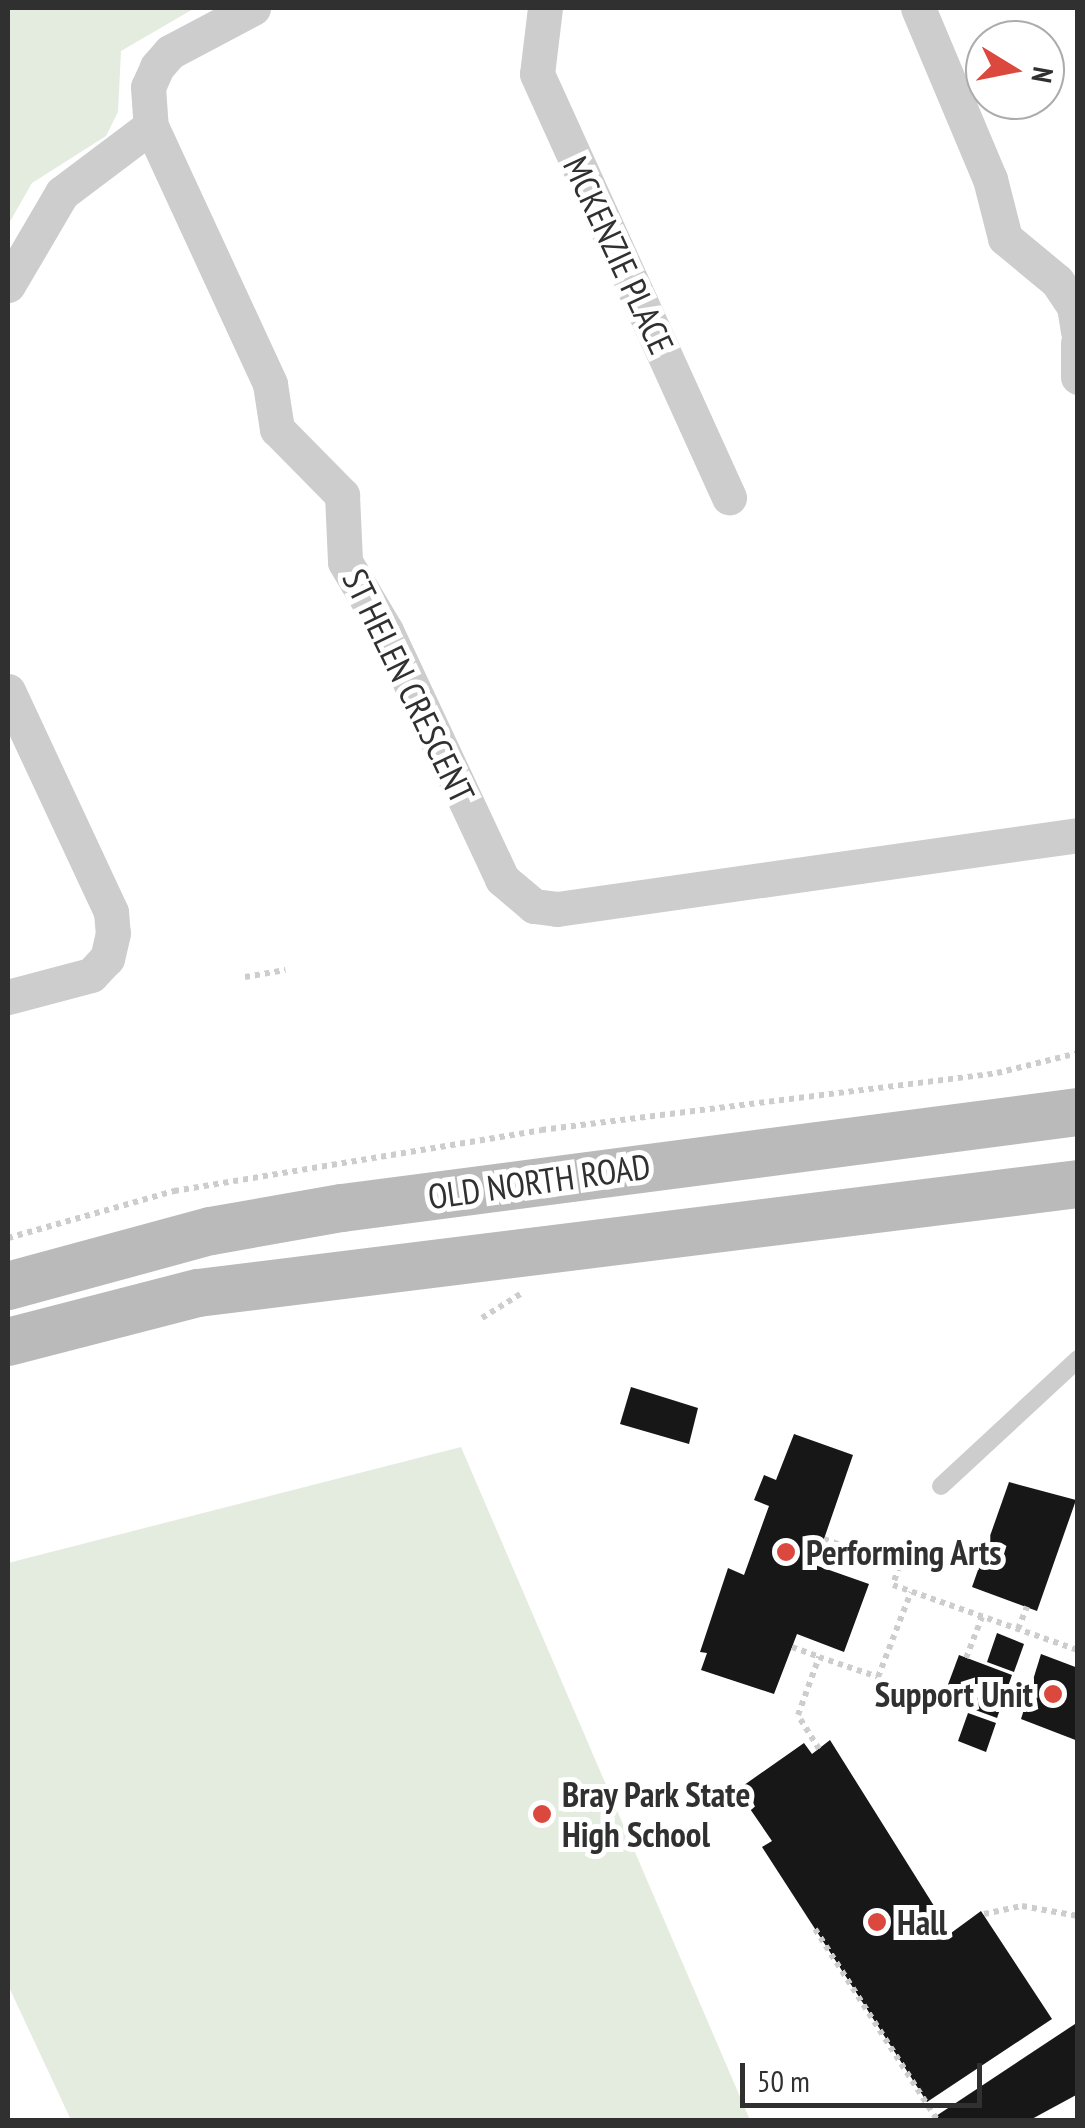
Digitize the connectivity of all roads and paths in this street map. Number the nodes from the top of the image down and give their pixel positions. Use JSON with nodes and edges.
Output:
{"nodes":[{"id":1,"x":253,"y":8,"type":"edge"},
{"id":2,"x":545,"y":8,"type":"edge"},
{"id":3,"x":918,"y":8,"type":"edge"},
{"id":4,"x":151,"y":126,"type":"junction"},
{"id":5,"x":164,"y":160,"type":"junction"},
{"id":6,"x":98,"y":170,"type":"junction"},
{"id":7,"x":8,"y":285,"type":"edge"},
{"id":8,"x":1078,"y":332,"type":"edge"},
{"id":9,"x":1078,"y":342,"type":"edge"},
{"id":10,"x":1078,"y":377,"type":"edge"},
{"id":11,"x":729,"y":498,"type":"dead end"},
{"id":12,"x":8,"y":691,"type":"edge"},
{"id":13,"x":1078,"y":835,"type":"edge"},
{"id":14,"x":285,"y":970,"type":"dead end"},
{"id":15,"x":245,"y":977,"type":"dead end"},
{"id":16,"x":8,"y":996,"type":"edge"},
{"id":17,"x":1078,"y":1053,"type":"edge"},
{"id":18,"x":1078,"y":1112,"type":"edge"},
{"id":19,"x":1078,"y":1184,"type":"edge"},
{"id":20,"x":8,"y":1238,"type":"edge"},
{"id":21,"x":8,"y":1286,"type":"edge"},
{"id":22,"x":8,"y":1342,"type":"edge"},
{"id":23,"x":1078,"y":1359,"type":"edge"},
{"id":24,"x":941,"y":1486,"type":"dead end"},
{"id":25,"x":824,"y":1539,"type":"dead end"},
{"id":26,"x":911,"y":1591,"type":"junction"},
{"id":27,"x":1027,"y":1608,"type":"dead end"},
{"id":28,"x":982,"y":1616,"type":"junction"},
{"id":29,"x":1018,"y":1629,"type":"junction"},
{"id":30,"x":792,"y":1647,"type":"dead end"},
{"id":31,"x":1078,"y":1650,"type":"edge"},
{"id":32,"x":819,"y":1658,"type":"junction"},
{"id":33,"x":966,"y":1658,"type":"dead end"},
{"id":34,"x":819,"y":1748,"type":"dead end"},
{"id":35,"x":984,"y":1914,"type":"dead end"},
{"id":36,"x":1078,"y":1916,"type":"edge"},
{"id":37,"x":815,"y":1929,"type":"dead end"},
{"id":38,"x":937,"y":2120,"type":"edge"}],
"edges":[{"from":1,"to":4,"type":"street","name":"ST HELEN CRESCENT"},
{"from":2,"to":11,"type":"street","name":"MCKENZIE PLACE"},
{"from":3,"to":8,"type":"street"},
{"from":4,"to":5,"type":"street","name":"ST HELEN CRESCENT"},
{"from":4,"to":6,"type":"street"},
{"from":5,"to":6,"type":"street"},
{"from":5,"to":13,"type":"street","name":"ST HELEN CRESCENT"},
{"from":6,"to":7,"type":"street"},
{"from":9,"to":10,"type":"street"},
{"from":12,"to":16,"type":"street"},
{"from":14,"to":15,"type":"path"},
{"from":17,"to":20,"type":"path"},
{"from":18,"to":21,"type":"main road","name":"OLD NORTH ROAD"},
{"from":19,"to":22,"type":"main road","name":"OLD NORTH ROAD"},
{"from":23,"to":24,"type":"lane"},
{"from":25,"to":26,"type":"path"},
{"from":26,"to":28,"type":"path"},
{"from":26,"to":32,"type":"path"},
{"from":27,"to":29,"type":"path"},
{"from":28,"to":29,"type":"path"},
{"from":28,"to":33,"type":"path"},
{"from":29,"to":31,"type":"path"},
{"from":30,"to":32,"type":"path"},
{"from":32,"to":34,"type":"path"},
{"from":35,"to":36,"type":"path"},
{"from":37,"to":38,"type":"path"}]}
